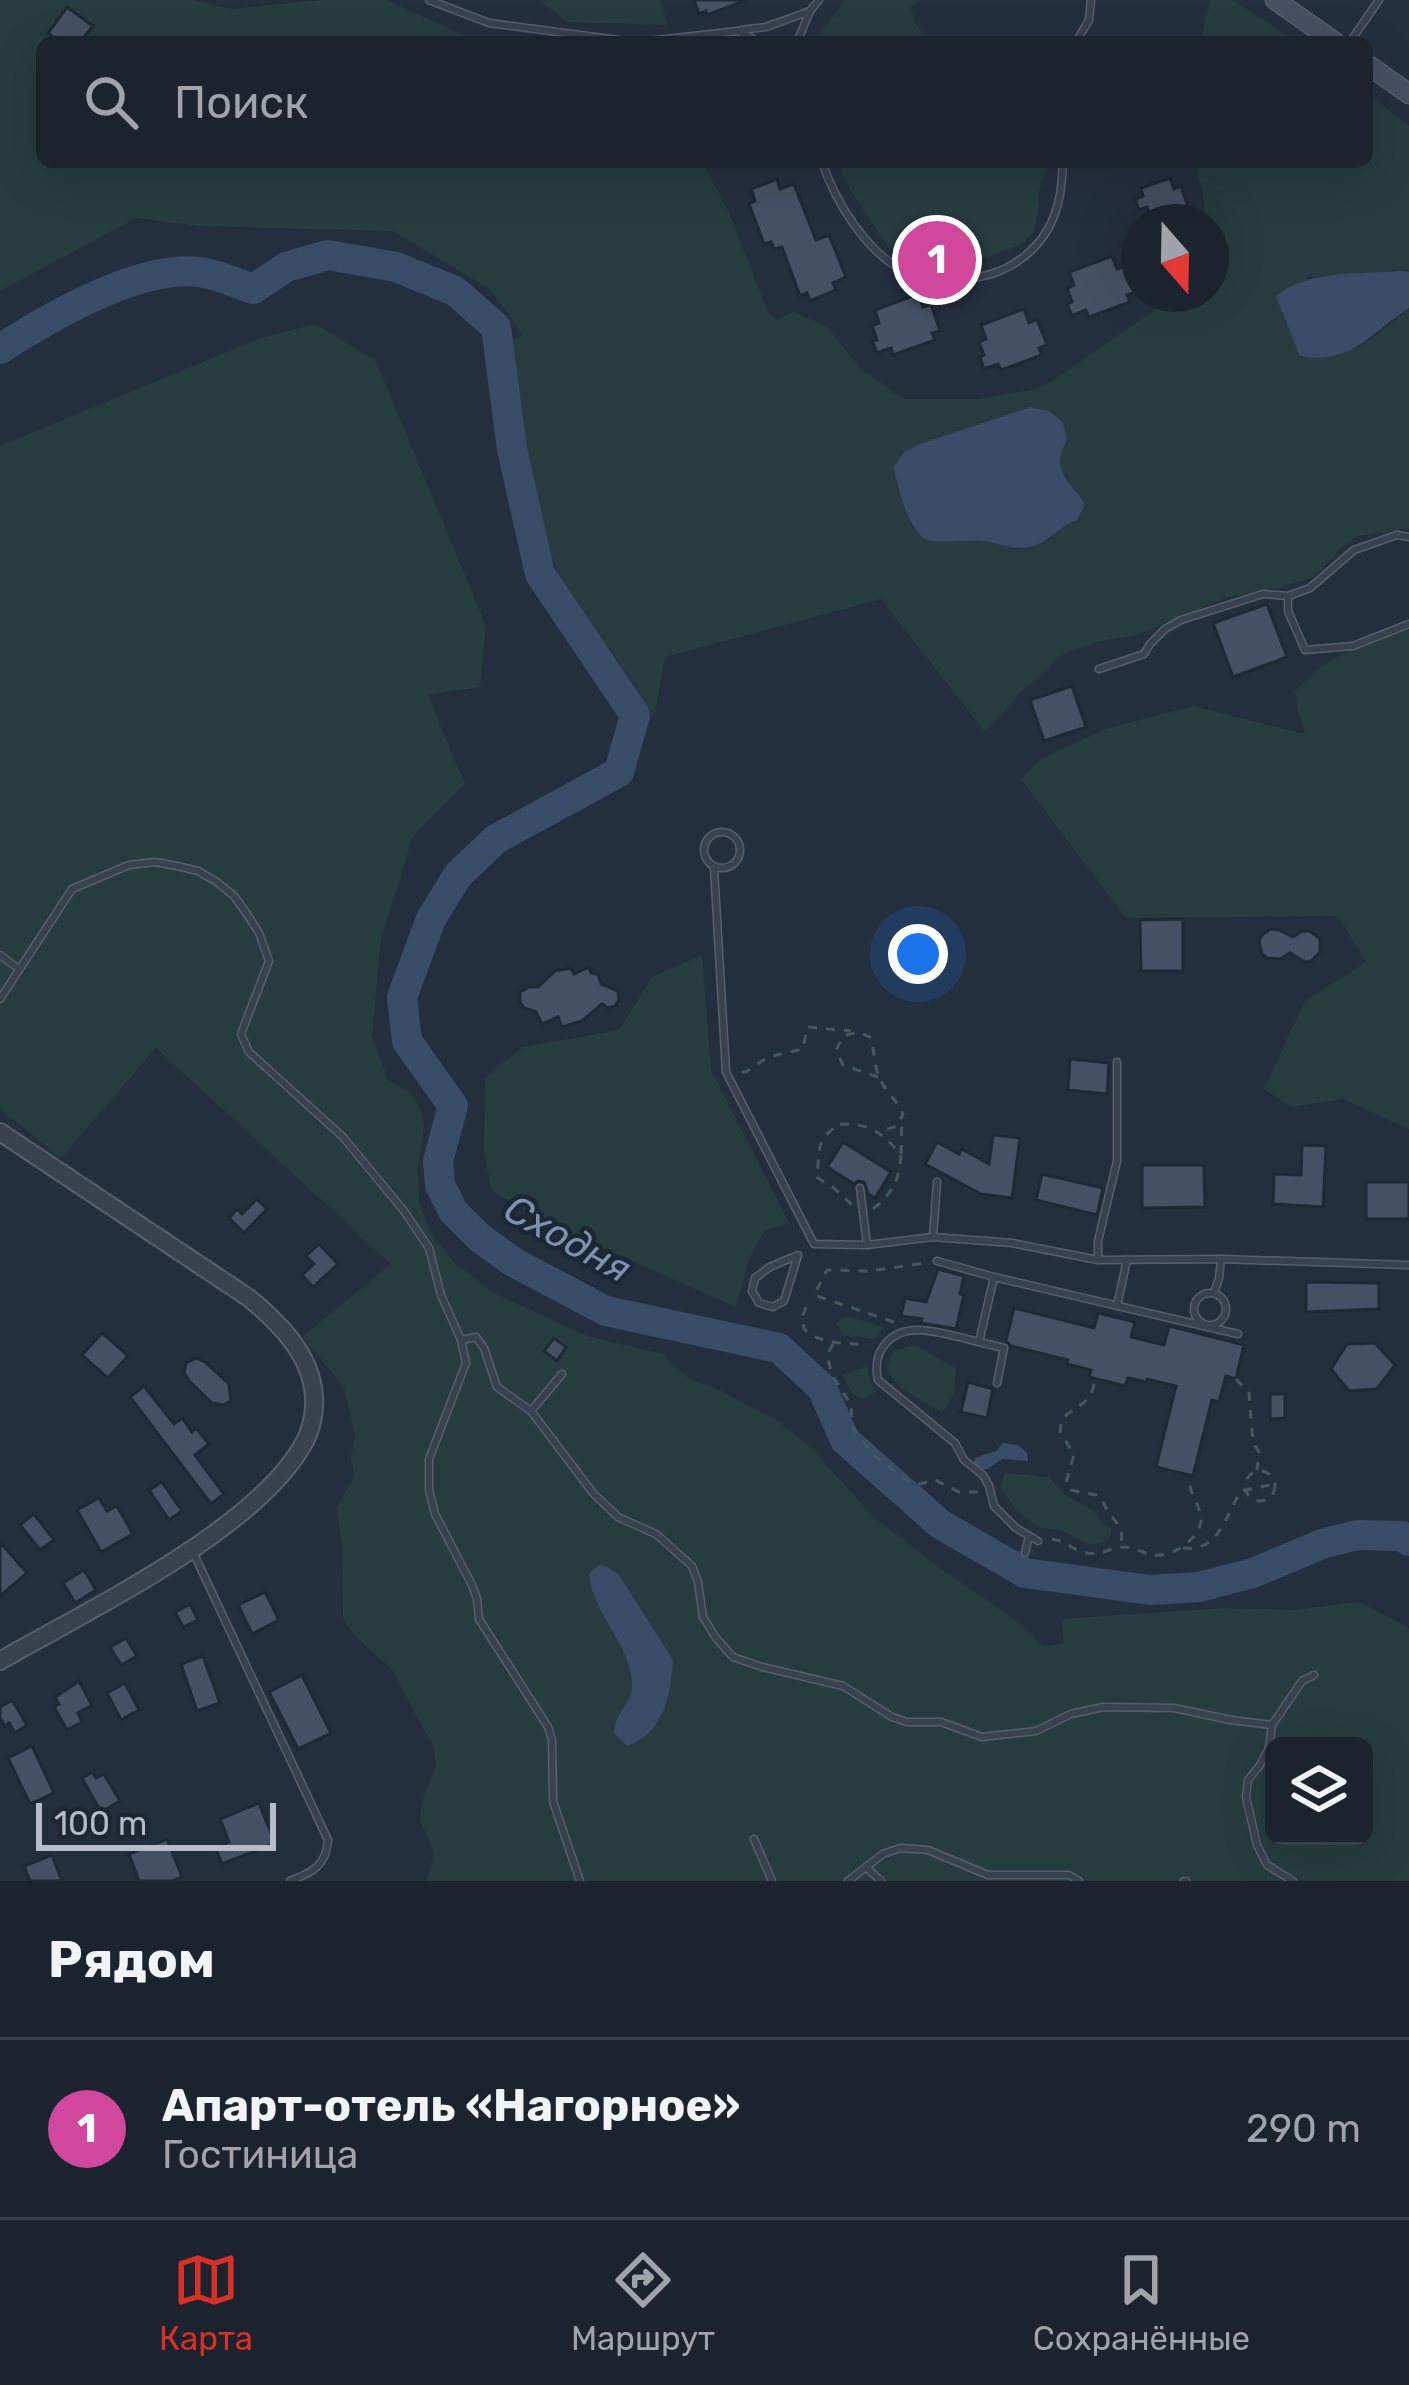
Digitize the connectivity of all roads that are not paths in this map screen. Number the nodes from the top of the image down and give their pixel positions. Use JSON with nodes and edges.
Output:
{"nodes":[{"id":1,"x":429,"y":0,"type":"edge"},
{"id":2,"x":819,"y":0,"type":"edge"},
{"id":3,"x":1091,"y":0,"type":"edge"},
{"id":4,"x":1275,"y":0,"type":"edge"},
{"id":5,"x":1379,"y":0,"type":"edge"},
{"id":6,"x":810,"y":11,"type":"junction"},
{"id":7,"x":738,"y":31,"type":"junction"},
{"id":8,"x":590,"y":36,"type":"edge"},
{"id":9,"x":692,"y":36,"type":"edge"},
{"id":10,"x":748,"y":36,"type":"edge"},
{"id":11,"x":800,"y":36,"type":"edge"},
{"id":12,"x":1080,"y":36,"type":"edge"},
{"id":13,"x":1326,"y":36,"type":"edge"},
{"id":14,"x":1354,"y":36,"type":"edge"},
{"id":15,"x":1373,"y":68,"type":"edge"},
{"id":16,"x":1409,"y":94,"type":"edge"},
{"id":17,"x":824,"y":168,"type":"edge"},
{"id":18,"x":1062,"y":168,"type":"edge"},
{"id":19,"x":1409,"y":537,"type":"edge"},
{"id":20,"x":1288,"y":596,"type":"junction"},
{"id":21,"x":1409,"y":624,"type":"edge"},
{"id":22,"x":1099,"y":669,"type":"dead end"},
{"id":23,"x":714,"y":868,"type":"junction"},
{"id":24,"x":0,"y":955,"type":"edge"},
{"id":25,"x":20,"y":969,"type":"junction"},
{"id":26,"x":0,"y":999,"type":"edge"},
{"id":27,"x":1118,"y":1062,"type":"dead end"},
{"id":28,"x":0,"y":1132,"type":"edge"},
{"id":29,"x":937,"y":1182,"type":"dead end"},
{"id":30,"x":860,"y":1188,"type":"dead end"},
{"id":31,"x":933,"y":1237,"type":"junction"},
{"id":32,"x":814,"y":1244,"type":"junction"},
{"id":33,"x":867,"y":1245,"type":"junction"},
{"id":34,"x":798,"y":1255,"type":"junction"},
{"id":35,"x":1221,"y":1258,"type":"junction"},
{"id":36,"x":1098,"y":1260,"type":"junction"},
{"id":37,"x":1127,"y":1260,"type":"junction"},
{"id":38,"x":937,"y":1261,"type":"road end"},
{"id":39,"x":1409,"y":1265,"type":"edge"},
{"id":40,"x":994,"y":1277,"type":"junction"},
{"id":41,"x":1214,"y":1293,"type":"junction"},
{"id":42,"x":1117,"y":1306,"type":"junction"},
{"id":43,"x":1205,"y":1326,"type":"junction"},
{"id":44,"x":1238,"y":1334,"type":"dead end"},
{"id":45,"x":461,"y":1340,"type":"junction"},
{"id":46,"x":979,"y":1342,"type":"junction"},
{"id":47,"x":562,"y":1374,"type":"dead end"},
{"id":48,"x":997,"y":1384,"type":"dead end"},
{"id":49,"x":531,"y":1411,"type":"junction"},
{"id":50,"x":1029,"y":1536,"type":"junction"},
{"id":51,"x":1038,"y":1541,"type":"road end"},
{"id":52,"x":191,"y":1549,"type":"junction"},
{"id":53,"x":1024,"y":1553,"type":"dead end"},
{"id":54,"x":0,"y":1661,"type":"edge"},
{"id":55,"x":1314,"y":1675,"type":"dead end"},
{"id":56,"x":1272,"y":1724,"type":"junction"},
{"id":57,"x":754,"y":1839,"type":"dead end"},
{"id":58,"x":866,"y":1867,"type":"junction"},
{"id":59,"x":290,"y":1881,"type":"edge"},
{"id":60,"x":580,"y":1881,"type":"edge"},
{"id":61,"x":772,"y":1881,"type":"edge"},
{"id":62,"x":848,"y":1881,"type":"edge"},
{"id":63,"x":881,"y":1881,"type":"edge"},
{"id":64,"x":1079,"y":1881,"type":"edge"},
{"id":65,"x":1293,"y":1881,"type":"edge"}],
"edges":[{"from":1,"to":8,"type":"lane"},
{"from":2,"to":6,"type":"lane"},
{"from":3,"to":12,"type":"lane"},
{"from":4,"to":13,"type":"main road"},
{"from":5,"to":14,"type":"lane"},
{"from":6,"to":7,"type":"lane"},
{"from":6,"to":11,"type":"lane"},
{"from":7,"to":9,"type":"lane"},
{"from":7,"to":10,"type":"lane"},
{"from":15,"to":16,"type":"main road"},
{"from":17,"to":18,"type":"lane"},
{"from":19,"to":20,"type":"lane"},
{"from":20,"to":21,"type":"lane"},
{"from":20,"to":22,"type":"lane"},
{"from":23,"to":23,"type":"lane"},
{"from":23,"to":32,"type":"lane"},
{"from":24,"to":25,"type":"lane"},
{"from":25,"to":26,"type":"lane"},
{"from":25,"to":45,"type":"lane"},
{"from":27,"to":36,"type":"lane"},
{"from":28,"to":52,"type":"street"},
{"from":29,"to":31,"type":"lane"},
{"from":30,"to":33,"type":"lane"},
{"from":31,"to":33,"type":"lane"},
{"from":31,"to":36,"type":"lane"},
{"from":32,"to":33,"type":"lane"},
{"from":32,"to":34,"type":"lane"},
{"from":34,"to":34,"type":"lane"},
{"from":35,"to":37,"type":"lane"},
{"from":35,"to":39,"type":"lane"},
{"from":35,"to":41,"type":"lane"},
{"from":36,"to":37,"type":"lane"},
{"from":37,"to":42,"type":"lane"},
{"from":38,"to":40,"type":"lane"},
{"from":40,"to":42,"type":"lane"},
{"from":40,"to":46,"type":"lane"},
{"from":41,"to":43,"type":"lane"},
{"from":41,"to":43,"type":"lane"},
{"from":42,"to":43,"type":"lane"},
{"from":43,"to":44,"type":"lane"},
{"from":45,"to":49,"type":"lane"},
{"from":45,"to":60,"type":"lane"},
{"from":46,"to":48,"type":"lane"},
{"from":46,"to":50,"type":"lane"},
{"from":47,"to":49,"type":"lane"},
{"from":49,"to":56,"type":"lane"},
{"from":50,"to":51,"type":"lane"},
{"from":50,"to":53,"type":"lane"},
{"from":52,"to":54,"type":"street"},
{"from":52,"to":59,"type":"lane"},
{"from":55,"to":56,"type":"lane"},
{"from":56,"to":65,"type":"lane"},
{"from":57,"to":61,"type":"lane"},
{"from":58,"to":62,"type":"lane"},
{"from":58,"to":63,"type":"lane"},
{"from":58,"to":64,"type":"lane"}]}
